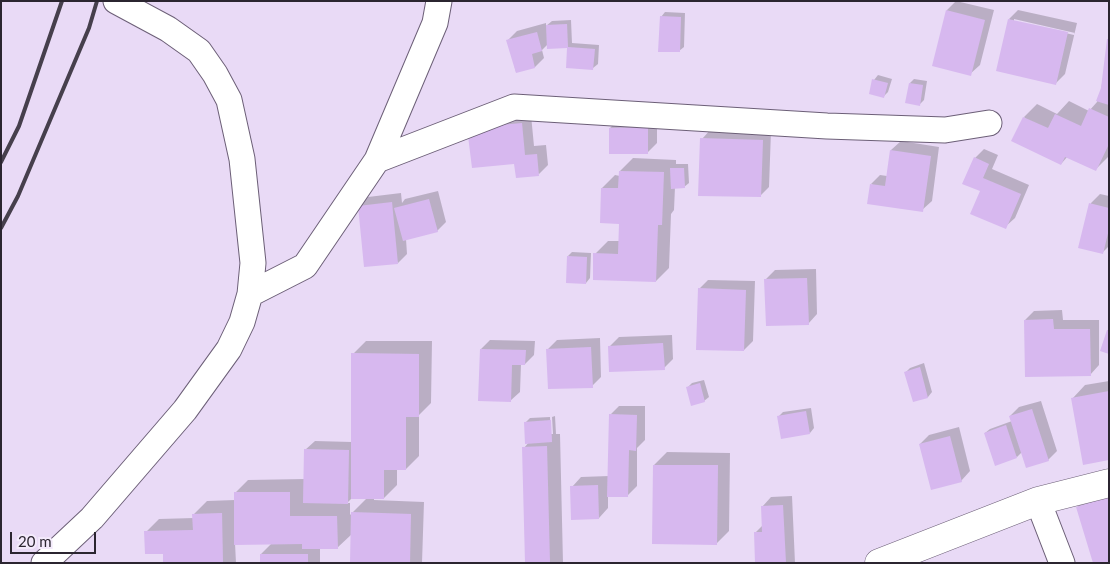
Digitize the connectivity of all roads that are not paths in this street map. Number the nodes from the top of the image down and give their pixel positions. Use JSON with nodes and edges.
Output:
{"nodes":[{"id":1,"x":116,"y":1,"type":"edge"},
{"id":2,"x":439,"y":1,"type":"edge"},
{"id":3,"x":989,"y":123,"type":"dead end"},
{"id":4,"x":377,"y":160,"type":"junction"},
{"id":5,"x":250,"y":294,"type":"junction"},
{"id":6,"x":1109,"y":483,"type":"edge"},
{"id":7,"x":1038,"y":501,"type":"junction"},
{"id":8,"x":44,"y":563,"type":"edge"},
{"id":9,"x":879,"y":563,"type":"edge"},
{"id":10,"x":1062,"y":563,"type":"edge"}],
"edges":[{"from":1,"to":5,"type":"street"},
{"from":2,"to":4,"type":"street"},
{"from":3,"to":4,"type":"street"},
{"from":4,"to":5,"type":"street"},
{"from":5,"to":8,"type":"street"},
{"from":6,"to":7,"type":"main road"},
{"from":7,"to":9,"type":"main road"},
{"from":7,"to":10,"type":"street"}]}
